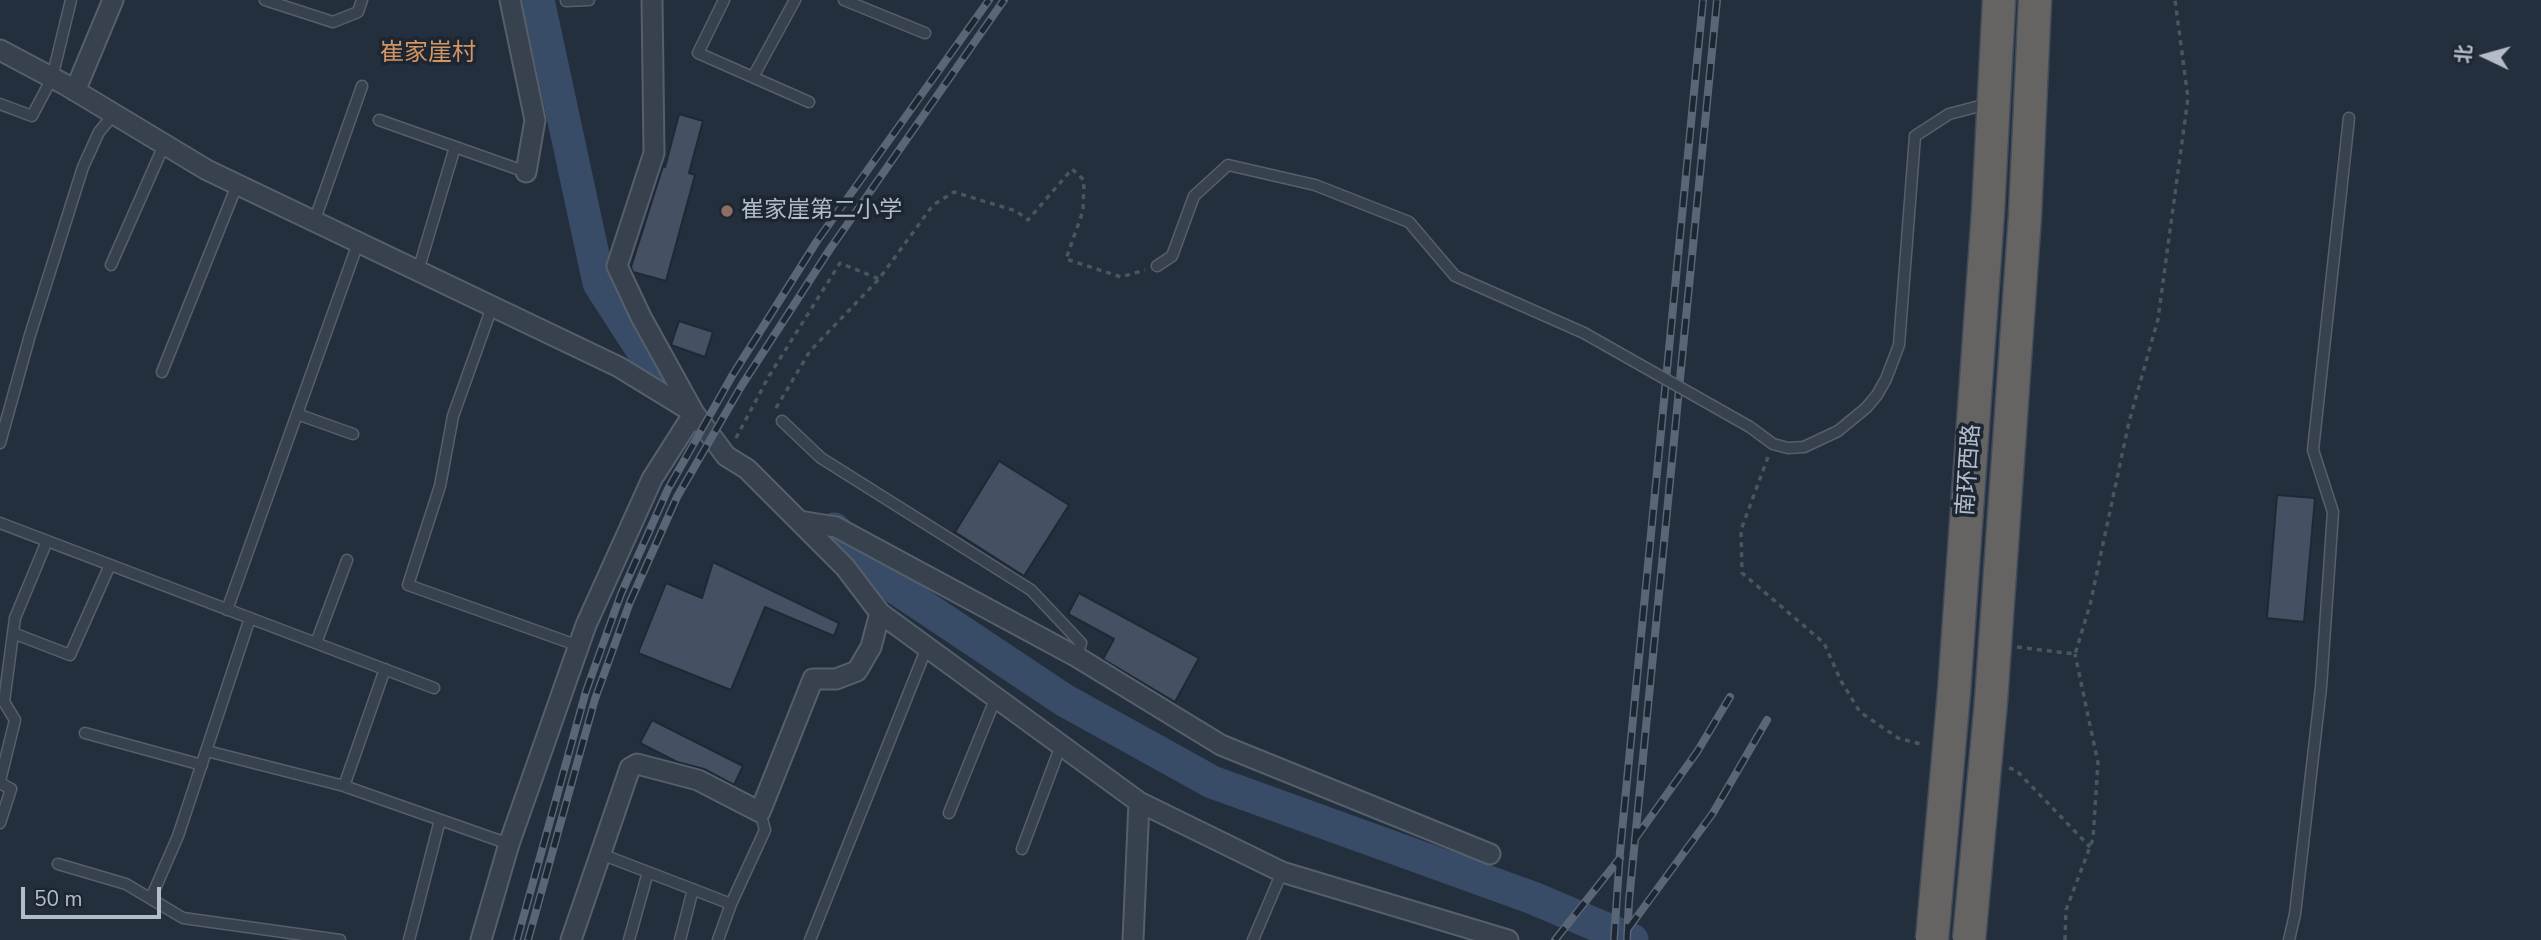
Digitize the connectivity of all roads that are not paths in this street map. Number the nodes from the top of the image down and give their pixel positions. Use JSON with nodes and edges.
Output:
{"nodes":[{"id":1,"x":71,"y":0,"type":"edge"},
{"id":2,"x":113,"y":0,"type":"edge"},
{"id":3,"x":265,"y":0,"type":"edge"},
{"id":4,"x":362,"y":0,"type":"edge"},
{"id":5,"x":510,"y":0,"type":"edge"},
{"id":6,"x":589,"y":0,"type":"edge"},
{"id":7,"x":652,"y":0,"type":"edge"},
{"id":8,"x":724,"y":0,"type":"edge"},
{"id":9,"x":795,"y":0,"type":"edge"},
{"id":10,"x":844,"y":0,"type":"edge"},
{"id":11,"x":1999,"y":0,"type":"edge"},
{"id":12,"x":2035,"y":0,"type":"edge"},
{"id":13,"x":566,"y":1,"type":"edge"},
{"id":14,"x":925,"y":33,"type":"dead end"},
{"id":15,"x":0,"y":50,"type":"edge"},
{"id":16,"x":753,"y":77,"type":"junction"},
{"id":17,"x":52,"y":78,"type":"junction"},
{"id":18,"x":362,"y":86,"type":"dead end"},
{"id":19,"x":75,"y":91,"type":"junction"},
{"id":20,"x":809,"y":102,"type":"dead end"},
{"id":21,"x":1994,"y":102,"type":"junction"},
{"id":22,"x":0,"y":104,"type":"edge"},
{"id":23,"x":114,"y":114,"type":"junction"},
{"id":24,"x":2350,"y":118,"type":"dead end"},
{"id":25,"x":379,"y":120,"type":"dead end"},
{"id":26,"x":164,"y":145,"type":"junction"},
{"id":27,"x":455,"y":147,"type":"junction"},
{"id":28,"x":526,"y":172,"type":"joint"},
{"id":29,"x":237,"y":185,"type":"junction"},
{"id":30,"x":314,"y":222,"type":"junction"},
{"id":31,"x":358,"y":243,"type":"junction"},
{"id":32,"x":111,"y":265,"type":"dead end"},
{"id":33,"x":1157,"y":266,"type":"road end"},
{"id":34,"x":418,"y":271,"type":"junction"},
{"id":35,"x":492,"y":307,"type":"junction"},
{"id":36,"x":162,"y":372,"type":"dead end"},
{"id":37,"x":694,"y":413,"type":"junction"},
{"id":38,"x":297,"y":414,"type":"junction"},
{"id":39,"x":782,"y":421,"type":"road end"},
{"id":40,"x":353,"y":435,"type":"dead end"},
{"id":41,"x":0,"y":443,"type":"edge"},
{"id":42,"x":799,"y":521,"type":"junction"},
{"id":43,"x":0,"y":523,"type":"edge"},
{"id":44,"x":47,"y":541,"type":"junction"},
{"id":45,"x":347,"y":560,"type":"dead end"},
{"id":46,"x":110,"y":565,"type":"junction"},
{"id":47,"x":227,"y":610,"type":"junction"},
{"id":48,"x":880,"y":613,"type":"junction"},
{"id":49,"x":250,"y":618,"type":"junction"},
{"id":50,"x":13,"y":633,"type":"junction"},
{"id":51,"x":316,"y":643,"type":"junction"},
{"id":52,"x":579,"y":646,"type":"junction"},
{"id":53,"x":927,"y":647,"type":"junction"},
{"id":54,"x":1077,"y":657,"type":"junction"},
{"id":55,"x":385,"y":669,"type":"junction"},
{"id":56,"x":434,"y":688,"type":"dead end"},
{"id":57,"x":996,"y":697,"type":"junction"},
{"id":58,"x":85,"y":733,"type":"dead end"},
{"id":59,"x":1061,"y":745,"type":"junction"},
{"id":60,"x":206,"y":751,"type":"junction"},
{"id":61,"x":202,"y":765,"type":"junction"},
{"id":62,"x":0,"y":782,"type":"edge"},
{"id":63,"x":344,"y":786,"type":"junction"},
{"id":64,"x":1139,"y":802,"type":"junction"},
{"id":65,"x":760,"y":812,"type":"junction"},
{"id":66,"x":949,"y":813,"type":"dead end"},
{"id":67,"x":440,"y":820,"type":"junction"},
{"id":68,"x":0,"y":823,"type":"edge"},
{"id":69,"x":509,"y":844,"type":"junction"},
{"id":70,"x":1022,"y":849,"type":"dead end"},
{"id":71,"x":601,"y":854,"type":"junction"},
{"id":72,"x":1490,"y":854,"type":"dead end"},
{"id":73,"x":58,"y":864,"type":"dead end"},
{"id":74,"x":648,"y":872,"type":"junction"},
{"id":75,"x":1282,"y":872,"type":"junction"},
{"id":76,"x":694,"y":889,"type":"junction"},
{"id":77,"x":151,"y":898,"type":"junction"},
{"id":78,"x":731,"y":904,"type":"junction"},
{"id":79,"x":340,"y":940,"type":"edge"},
{"id":80,"x":409,"y":940,"type":"edge"},
{"id":81,"x":481,"y":940,"type":"edge"},
{"id":82,"x":571,"y":940,"type":"edge"},
{"id":83,"x":629,"y":940,"type":"edge"},
{"id":84,"x":680,"y":940,"type":"edge"},
{"id":85,"x":718,"y":940,"type":"edge"},
{"id":86,"x":810,"y":940,"type":"edge"},
{"id":87,"x":1133,"y":940,"type":"edge"},
{"id":88,"x":1253,"y":940,"type":"edge"},
{"id":89,"x":1508,"y":940,"type":"edge"},
{"id":90,"x":1932,"y":940,"type":"edge"},
{"id":91,"x":1969,"y":940,"type":"edge"},
{"id":92,"x":2289,"y":940,"type":"edge"}],
"edges":[{"from":1,"to":17,"type":"lane"},
{"from":2,"to":19,"type":"street"},
{"from":3,"to":4,"type":"lane"},
{"from":5,"to":28,"type":"street"},
{"from":6,"to":13,"type":"lane"},
{"from":7,"to":37,"type":"street"},
{"from":8,"to":16,"type":"lane"},
{"from":9,"to":16,"type":"lane"},
{"from":10,"to":14,"type":"lane"},
{"from":11,"to":21,"type":"highway","name":"南环西路"},
{"from":12,"to":91,"type":"highway","name":"南环西路","bridge":true},
{"from":15,"to":17,"type":"street"},
{"from":16,"to":20,"type":"lane"},
{"from":17,"to":19,"type":"street"},
{"from":17,"to":22,"type":"lane"},
{"from":18,"to":30,"type":"lane"},
{"from":19,"to":23,"type":"street"},
{"from":21,"to":33,"type":"lane","bridge":true},
{"from":21,"to":90,"type":"highway","name":"南环西路","bridge":true},
{"from":23,"to":26,"type":"street"},
{"from":23,"to":41,"type":"lane"},
{"from":24,"to":92,"type":"lane"},
{"from":25,"to":27,"type":"lane"},
{"from":26,"to":29,"type":"street"},
{"from":26,"to":32,"type":"lane"},
{"from":27,"to":28,"type":"lane"},
{"from":27,"to":34,"type":"lane"},
{"from":29,"to":30,"type":"street"},
{"from":29,"to":36,"type":"lane"},
{"from":30,"to":31,"type":"street"},
{"from":31,"to":34,"type":"street"},
{"from":31,"to":38,"type":"lane"},
{"from":34,"to":35,"type":"street"},
{"from":35,"to":37,"type":"street"},
{"from":35,"to":52,"type":"lane"},
{"from":37,"to":42,"type":"street"},
{"from":37,"to":52,"type":"street"},
{"from":38,"to":40,"type":"lane"},
{"from":38,"to":47,"type":"lane"},
{"from":39,"to":54,"type":"lane"},
{"from":42,"to":48,"type":"street"},
{"from":42,"to":54,"type":"street"},
{"from":43,"to":44,"type":"lane"},
{"from":44,"to":46,"type":"lane"},
{"from":44,"to":50,"type":"lane"},
{"from":45,"to":51,"type":"lane"},
{"from":46,"to":47,"type":"lane"},
{"from":46,"to":50,"type":"lane"},
{"from":47,"to":49,"type":"lane"},
{"from":48,"to":53,"type":"street"},
{"from":48,"to":65,"type":"street"},
{"from":49,"to":51,"type":"lane"},
{"from":49,"to":60,"type":"lane"},
{"from":50,"to":62,"type":"lane"},
{"from":51,"to":55,"type":"lane"},
{"from":52,"to":69,"type":"street"},
{"from":53,"to":57,"type":"street"},
{"from":53,"to":86,"type":"lane"},
{"from":54,"to":72,"type":"street"},
{"from":55,"to":56,"type":"lane"},
{"from":55,"to":63,"type":"lane"},
{"from":57,"to":59,"type":"street"},
{"from":57,"to":66,"type":"lane"},
{"from":58,"to":61,"type":"lane"},
{"from":59,"to":64,"type":"street"},
{"from":59,"to":70,"type":"lane"},
{"from":60,"to":61,"type":"lane"},
{"from":60,"to":63,"type":"lane"},
{"from":61,"to":77,"type":"lane"},
{"from":62,"to":68,"type":"lane"},
{"from":63,"to":67,"type":"lane"},
{"from":64,"to":75,"type":"street"},
{"from":64,"to":87,"type":"street"},
{"from":65,"to":71,"type":"street"},
{"from":65,"to":78,"type":"lane"},
{"from":67,"to":69,"type":"lane"},
{"from":67,"to":80,"type":"lane"},
{"from":69,"to":81,"type":"street"},
{"from":71,"to":74,"type":"lane"},
{"from":71,"to":82,"type":"street"},
{"from":73,"to":77,"type":"lane"},
{"from":74,"to":76,"type":"lane"},
{"from":74,"to":83,"type":"lane"},
{"from":75,"to":88,"type":"lane"},
{"from":75,"to":89,"type":"street"},
{"from":76,"to":78,"type":"lane"},
{"from":76,"to":84,"type":"lane"},
{"from":77,"to":79,"type":"lane"},
{"from":78,"to":85,"type":"lane"}]}
